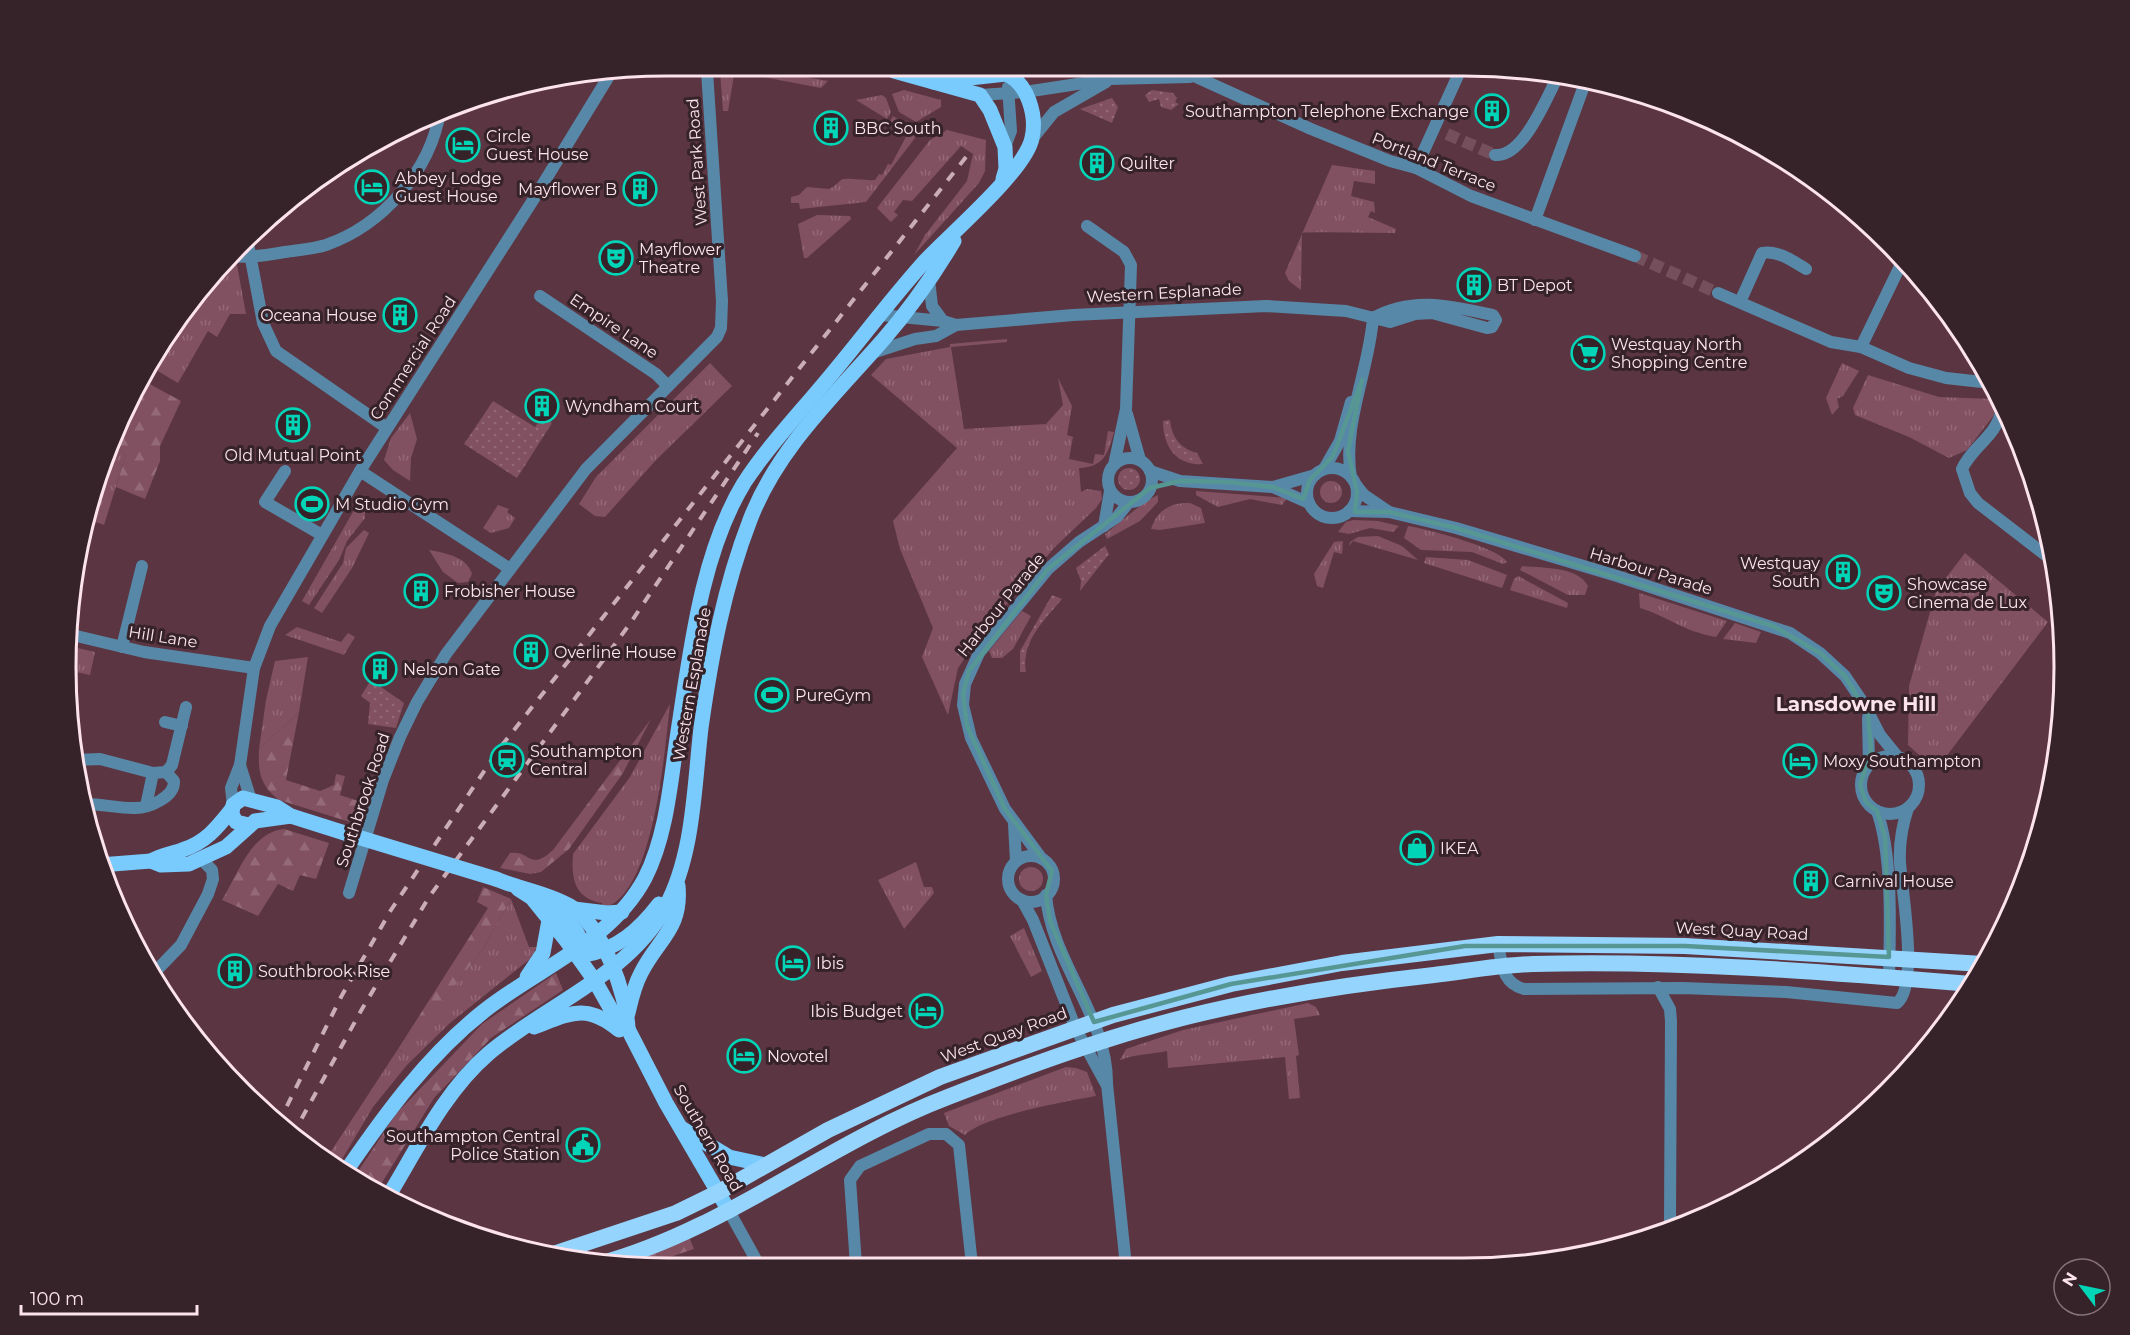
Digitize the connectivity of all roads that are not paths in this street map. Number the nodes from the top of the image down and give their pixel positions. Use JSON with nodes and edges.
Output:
{"nodes":[{"id":1,"x":707,"y":76,"type":"edge"},
{"id":2,"x":912,"y":76,"type":"edge"},
{"id":3,"x":985,"y":76,"type":"edge"},
{"id":4,"x":1011,"y":76,"type":"edge"},
{"id":5,"x":1014,"y":76,"type":"edge"},
{"id":6,"x":1101,"y":76,"type":"edge"},
{"id":7,"x":1107,"y":76,"type":"edge"},
{"id":8,"x":1192,"y":76,"type":"edge"},
{"id":9,"x":1458,"y":76,"type":"edge"},
{"id":10,"x":606,"y":80,"type":"edge"},
{"id":11,"x":933,"y":82,"type":"junction"},
{"id":12,"x":1554,"y":84,"type":"edge"},
{"id":13,"x":1583,"y":89,"type":"edge"},
{"id":14,"x":1026,"y":92,"type":"junction"},
{"id":15,"x":1009,"y":94,"type":"junction"},
{"id":16,"x":980,"y":95,"type":"junction"},
{"id":17,"x":437,"y":123,"type":"edge"},
{"id":18,"x":1434,"y":128,"type":"junction"},
{"id":19,"x":1447,"y":134,"type":"tunnel mouth"},
{"id":20,"x":1033,"y":138,"type":"junction"},
{"id":21,"x":1005,"y":147,"type":"junction"},
{"id":22,"x":1495,"y":155,"type":"dead end"},
{"id":23,"x":1416,"y":168,"type":"junction"},
{"id":24,"x":1002,"y":182,"type":"junction"},
{"id":25,"x":1535,"y":220,"type":"junction"},
{"id":26,"x":963,"y":225,"type":"junction"},
{"id":27,"x":1087,"y":226,"type":"dead end"},
{"id":28,"x":250,"y":251,"type":"edge"},
{"id":29,"x":1635,"y":256,"type":"tunnel mouth"},
{"id":30,"x":243,"y":257,"type":"edge"},
{"id":31,"x":251,"y":258,"type":"junction"},
{"id":32,"x":1806,"y":268,"type":"dead end"},
{"id":33,"x":1899,"y":270,"type":"edge"},
{"id":34,"x":929,"y":280,"type":"junction"},
{"id":35,"x":1718,"y":293,"type":"tunnel mouth"},
{"id":36,"x":540,"y":296,"type":"dead end"},
{"id":37,"x":1740,"y":302,"type":"junction"},
{"id":38,"x":1130,"y":312,"type":"junction"},
{"id":39,"x":881,"y":315,"type":"junction"},
{"id":40,"x":1373,"y":318,"type":"junction"},
{"id":41,"x":943,"y":321,"type":"junction"},
{"id":42,"x":722,"y":322,"type":"joint"},
{"id":43,"x":897,"y":323,"type":"junction"},
{"id":44,"x":956,"y":325,"type":"junction"},
{"id":45,"x":915,"y":339,"type":"junction"},
{"id":46,"x":1861,"y":347,"type":"junction"},
{"id":47,"x":871,"y":353,"type":"junction"},
{"id":48,"x":1362,"y":380,"type":"junction"},
{"id":49,"x":1979,"y":381,"type":"edge"},
{"id":50,"x":668,"y":385,"type":"junction"},
{"id":51,"x":1126,"y":410,"type":"junction"},
{"id":52,"x":1999,"y":419,"type":"edge"},
{"id":53,"x":387,"y":428,"type":"junction"},
{"id":54,"x":1140,"y":460,"type":"junction"},
{"id":55,"x":1114,"y":465,"type":"junction"},
{"id":56,"x":285,"y":471,"type":"dead end"},
{"id":57,"x":360,"y":471,"type":"junction"},
{"id":58,"x":1150,"y":471,"type":"junction"},
{"id":59,"x":1319,"y":472,"type":"junction"},
{"id":60,"x":1180,"y":480,"type":"junction"},
{"id":61,"x":1354,"y":481,"type":"junction"},
{"id":62,"x":1273,"y":487,"type":"junction"},
{"id":63,"x":1150,"y":488,"type":"junction"},
{"id":64,"x":1110,"y":491,"type":"junction"},
{"id":65,"x":1129,"y":502,"type":"junction"},
{"id":66,"x":1309,"y":503,"type":"junction"},
{"id":67,"x":1349,"y":511,"type":"junction"},
{"id":68,"x":1389,"y":512,"type":"junction"},
{"id":69,"x":1104,"y":526,"type":"junction"},
{"id":70,"x":322,"y":535,"type":"junction"},
{"id":71,"x":2042,"y":552,"type":"edge"},
{"id":72,"x":142,"y":566,"type":"dead end"},
{"id":73,"x":510,"y":568,"type":"junction"},
{"id":74,"x":78,"y":636,"type":"edge"},
{"id":75,"x":122,"y":647,"type":"junction"},
{"id":76,"x":254,"y":668,"type":"junction"},
{"id":77,"x":186,"y":707,"type":"dead end"},
{"id":78,"x":1868,"y":715,"type":"junction"},
{"id":79,"x":165,"y":722,"type":"dead end"},
{"id":80,"x":182,"y":726,"type":"junction"},
{"id":81,"x":1897,"y":756,"type":"junction"},
{"id":82,"x":84,"y":760,"type":"edge"},
{"id":83,"x":1869,"y":764,"type":"junction"},
{"id":84,"x":240,"y":765,"type":"junction"},
{"id":85,"x":166,"y":772,"type":"junction"},
{"id":86,"x":153,"y":773,"type":"junction"},
{"id":87,"x":253,"y":801,"type":"junction"},
{"id":88,"x":93,"y":804,"type":"edge"},
{"id":89,"x":146,"y":806,"type":"junction"},
{"id":90,"x":232,"y":807,"type":"junction"},
{"id":91,"x":1908,"y":808,"type":"junction"},
{"id":92,"x":1877,"y":811,"type":"junction"},
{"id":93,"x":291,"y":816,"type":"junction"},
{"id":94,"x":252,"y":823,"type":"junction"},
{"id":95,"x":1014,"y":824,"type":"junction"},
{"id":96,"x":1042,"y":859,"type":"junction"},
{"id":97,"x":202,"y":860,"type":"junction"},
{"id":98,"x":151,"y":861,"type":"junction"},
{"id":99,"x":1016,"y":861,"type":"junction"},
{"id":100,"x":111,"y":864,"type":"edge"},
{"id":101,"x":677,"y":880,"type":"junction"},
{"id":102,"x":518,"y":889,"type":"junction"},
{"id":103,"x":349,"y":893,"type":"dead end"},
{"id":104,"x":1046,"y":895,"type":"junction"},
{"id":105,"x":551,"y":900,"type":"junction"},
{"id":106,"x":1022,"y":900,"type":"junction"},
{"id":107,"x":573,"y":908,"type":"junction"},
{"id":108,"x":622,"y":912,"type":"junction"},
{"id":109,"x":549,"y":920,"type":"junction"},
{"id":110,"x":1498,"y":944,"type":"junction"},
{"id":111,"x":589,"y":947,"type":"junction"},
{"id":112,"x":1889,"y":957,"type":"junction"},
{"id":113,"x":1908,"y":958,"type":"junction"},
{"id":114,"x":1974,"y":962,"type":"edge"},
{"id":115,"x":1502,"y":967,"type":"junction"},
{"id":116,"x":159,"y":968,"type":"edge"},
{"id":117,"x":612,"y":969,"type":"junction"},
{"id":118,"x":1888,"y":977,"type":"junction"},
{"id":119,"x":1909,"y":979,"type":"junction"},
{"id":120,"x":595,"y":981,"type":"junction"},
{"id":121,"x":1962,"y":983,"type":"edge"},
{"id":122,"x":522,"y":984,"type":"junction"},
{"id":123,"x":1658,"y":987,"type":"junction"},
{"id":124,"x":1683,"y":988,"type":"junction"},
{"id":125,"x":628,"y":1014,"type":"junction"},
{"id":126,"x":1671,"y":1021,"type":"junction"},
{"id":127,"x":1094,"y":1022,"type":"junction"},
{"id":128,"x":628,"y":1029,"type":"junction"},
{"id":129,"x":1076,"y":1029,"type":"junction"},
{"id":130,"x":509,"y":1037,"type":"junction"},
{"id":131,"x":635,"y":1044,"type":"junction"},
{"id":132,"x":1094,"y":1045,"type":"junction"},
{"id":133,"x":681,"y":1128,"type":"junction"},
{"id":134,"x":766,"y":1165,"type":"junction"},
{"id":135,"x":350,"y":1166,"type":"edge"},
{"id":136,"x":391,"y":1190,"type":"edge"},
{"id":137,"x":719,"y":1192,"type":"junction"},
{"id":138,"x":729,"y":1211,"type":"junction"},
{"id":139,"x":1670,"y":1221,"type":"dead end"},
{"id":140,"x":567,"y":1249,"type":"edge"},
{"id":141,"x":621,"y":1256,"type":"edge"},
{"id":142,"x":755,"y":1258,"type":"edge"},
{"id":143,"x":856,"y":1258,"type":"edge"},
{"id":144,"x":971,"y":1258,"type":"edge"},
{"id":145,"x":1125,"y":1258,"type":"edge"}],
"edges":[{"from":1,"to":42,"type":"street","name":"West Park Road"},
{"from":2,"to":11,"type":"main road"},
{"from":3,"to":11,"type":"main road"},
{"from":4,"to":15,"type":"street"},
{"from":5,"to":14,"type":"main road"},
{"from":6,"to":14,"type":"street","name":"Portland Terrace"},
{"from":7,"to":20,"type":"street","name":"Portland Terrace"},
{"from":8,"to":23,"type":"street","name":"Portland Terrace"},
{"from":9,"to":18,"type":"street"},
{"from":10,"to":53,"type":"street","name":"Commercial Road"},
{"from":11,"to":16,"type":"main road"},
{"from":12,"to":22,"type":"street"},
{"from":13,"to":25,"type":"street"},
{"from":14,"to":15,"type":"street","name":"Portland Terrace"},
{"from":14,"to":20,"type":"main road"},
{"from":15,"to":16,"type":"street","name":"Portland Terrace"},
{"from":15,"to":21,"type":"street"},
{"from":16,"to":21,"type":"main road"},
{"from":17,"to":31,"type":"street"},
{"from":18,"to":19,"type":"street"},
{"from":18,"to":23,"type":"street"},
{"from":20,"to":24,"type":"main road","name":"Western Esplanade"},
{"from":21,"to":24,"type":"main road"},
{"from":23,"to":25,"type":"street","name":"Portland Terrace"},
{"from":24,"to":26,"type":"main road","name":"Western Esplanade"},
{"from":25,"to":29,"type":"street","name":"Portland Terrace"},
{"from":26,"to":34,"type":"main road","name":"Western Esplanade"},
{"from":26,"to":39,"type":"main road","name":"Western Esplanade"},
{"from":27,"to":38,"type":"street"},
{"from":28,"to":31,"type":"street"},
{"from":30,"to":31,"type":"street"},
{"from":31,"to":53,"type":"street"},
{"from":32,"to":37,"type":"street"},
{"from":33,"to":46,"type":"street"},
{"from":34,"to":41,"type":"street"},
{"from":34,"to":43,"type":"main road","name":"Western Esplanade"},
{"from":35,"to":37,"type":"street"},
{"from":36,"to":50,"type":"street","name":"Empire Lane"},
{"from":37,"to":46,"type":"street"},
{"from":38,"to":40,"type":"street","name":"Western Esplanade"},
{"from":38,"to":44,"type":"street","name":"Western Esplanade"},
{"from":38,"to":51,"type":"street"},
{"from":39,"to":43,"type":"street","name":"Western Esplanade"},
{"from":39,"to":108,"type":"main road","name":"Western Esplanade"},
{"from":40,"to":40,"type":"street","name":"Western Esplanade"},
{"from":40,"to":48,"type":"street"},
{"from":41,"to":43,"type":"street","name":"Western Esplanade"},
{"from":41,"to":44,"type":"street","name":"Western Esplanade"},
{"from":42,"to":50,"type":"street","name":"Southbrook Road"},
{"from":43,"to":45,"type":"street","name":"Western Esplanade"},
{"from":43,"to":47,"type":"main road","name":"Western Esplanade"},
{"from":44,"to":45,"type":"street","name":"Western Esplanade"},
{"from":45,"to":47,"type":"street","name":"Western Esplanade"},
{"from":46,"to":49,"type":"street"},
{"from":47,"to":101,"type":"main road","name":"Western Esplanade"},
{"from":48,"to":59,"type":"street"},
{"from":48,"to":61,"type":"street"},
{"from":50,"to":73,"type":"street","name":"Southbrook Road"},
{"from":51,"to":54,"type":"street"},
{"from":51,"to":55,"type":"street"},
{"from":52,"to":71,"type":"street"},
{"from":53,"to":57,"type":"street","name":"Commercial Road"},
{"from":54,"to":55,"type":"street"},
{"from":54,"to":58,"type":"street"},
{"from":55,"to":64,"type":"street"},
{"from":56,"to":70,"type":"street"},
{"from":57,"to":70,"type":"street","name":"Commercial Road"},
{"from":57,"to":73,"type":"street"},
{"from":58,"to":60,"type":"street"},
{"from":58,"to":63,"type":"street"},
{"from":59,"to":61,"type":"street"},
{"from":59,"to":62,"type":"street"},
{"from":59,"to":66,"type":"street"},
{"from":60,"to":62,"type":"street"},
{"from":60,"to":63,"type":"street"},
{"from":61,"to":67,"type":"street"},
{"from":61,"to":68,"type":"street","name":"Harbour Parade"},
{"from":62,"to":66,"type":"street"},
{"from":63,"to":65,"type":"street"},
{"from":64,"to":65,"type":"street"},
{"from":64,"to":69,"type":"street"},
{"from":65,"to":69,"type":"street","name":"Harbour Parade"},
{"from":66,"to":67,"type":"street"},
{"from":67,"to":68,"type":"street","name":"Harbour Parade"},
{"from":68,"to":78,"type":"street","name":"Harbour Parade"},
{"from":69,"to":95,"type":"street","name":"Harbour Parade"},
{"from":70,"to":76,"type":"street","name":"Commercial Road"},
{"from":72,"to":75,"type":"street"},
{"from":73,"to":103,"type":"street","name":"Southbrook Road"},
{"from":74,"to":75,"type":"street","name":"Hill Lane"},
{"from":75,"to":76,"type":"street","name":"Hill Lane"},
{"from":76,"to":84,"type":"street","name":"Commercial Road"},
{"from":77,"to":80,"type":"street"},
{"from":78,"to":81,"type":"street","name":"Harbour Parade"},
{"from":78,"to":83,"type":"street","name":"Harbour Parade"},
{"from":79,"to":80,"type":"street"},
{"from":80,"to":85,"type":"street"},
{"from":81,"to":83,"type":"street"},
{"from":81,"to":91,"type":"street"},
{"from":82,"to":86,"type":"street"},
{"from":83,"to":92,"type":"street"},
{"from":84,"to":87,"type":"street"},
{"from":84,"to":90,"type":"street","name":"Commercial Road"},
{"from":85,"to":86,"type":"street"},
{"from":85,"to":89,"type":"street"},
{"from":86,"to":89,"type":"street"},
{"from":87,"to":90,"type":"main road"},
{"from":87,"to":93,"type":"main road"},
{"from":87,"to":94,"type":"main road"},
{"from":88,"to":89,"type":"street"},
{"from":90,"to":94,"type":"main road"},
{"from":90,"to":98,"type":"main road"},
{"from":91,"to":92,"type":"street"},
{"from":91,"to":113,"type":"street"},
{"from":92,"to":112,"type":"street"},
{"from":93,"to":94,"type":"main road"},
{"from":93,"to":102,"type":"main road","bridge":true},
{"from":94,"to":97,"type":"main road"},
{"from":95,"to":96,"type":"street","name":"Harbour Parade"},
{"from":95,"to":99,"type":"street","name":"Harbour Parade"},
{"from":96,"to":99,"type":"street"},
{"from":96,"to":104,"type":"street"},
{"from":97,"to":98,"type":"main road"},
{"from":97,"to":116,"type":"street"},
{"from":98,"to":100,"type":"main road"},
{"from":99,"to":106,"type":"street"},
{"from":101,"to":111,"type":"main road"},
{"from":101,"to":117,"type":"main road","name":"Western Esplanade"},
{"from":101,"to":125,"type":"main road"},
{"from":102,"to":105,"type":"main road"},
{"from":102,"to":109,"type":"main road"},
{"from":104,"to":106,"type":"street"},
{"from":104,"to":127,"type":"street"},
{"from":105,"to":107,"type":"main road"},
{"from":105,"to":111,"type":"main road"},
{"from":106,"to":129,"type":"street"},
{"from":107,"to":108,"type":"main road"},
{"from":107,"to":111,"type":"main road"},
{"from":108,"to":111,"type":"main road","name":"Western Esplanade"},
{"from":109,"to":111,"type":"main road"},
{"from":109,"to":122,"type":"main road"},
{"from":110,"to":112,"type":"highway","name":"West Quay Road"},
{"from":110,"to":115,"type":"street"},
{"from":110,"to":127,"type":"highway","name":"West Quay Road"},
{"from":111,"to":117,"type":"main road","name":"Southern Road"},
{"from":111,"to":120,"type":"main road","name":"Southern Road"},
{"from":111,"to":122,"type":"main road"},
{"from":112,"to":113,"type":"highway","name":"West Quay Road"},
{"from":112,"to":118,"type":"street"},
{"from":113,"to":114,"type":"highway","name":"West Quay Road"},
{"from":113,"to":119,"type":"street"},
{"from":115,"to":118,"type":"highway"},
{"from":115,"to":123,"type":"street"},
{"from":115,"to":132,"type":"highway"},
{"from":117,"to":120,"type":"main road","name":"Western Esplanade"},
{"from":117,"to":125,"type":"main road","name":"Southern Road"},
{"from":118,"to":119,"type":"highway"},
{"from":119,"to":121,"type":"highway"},
{"from":119,"to":124,"type":"street"},
{"from":120,"to":128,"type":"main road","name":"Southern Road"},
{"from":120,"to":130,"type":"main road","name":"Western Esplanade"},
{"from":122,"to":135,"type":"main road"},
{"from":123,"to":124,"type":"street"},
{"from":123,"to":126,"type":"street"},
{"from":124,"to":126,"type":"street"},
{"from":125,"to":128,"type":"main road","name":"Southern Road"},
{"from":126,"to":139,"type":"street"},
{"from":127,"to":129,"type":"highway","name":"West Quay Road"},
{"from":127,"to":132,"type":"street"},
{"from":128,"to":131,"type":"main road","name":"Southern Road"},
{"from":129,"to":132,"type":"street"},
{"from":129,"to":134,"type":"highway","name":"West Quay Road"},
{"from":130,"to":131,"type":"main road"},
{"from":130,"to":136,"type":"main road"},
{"from":131,"to":133,"type":"main road","name":"Southern Road"},
{"from":132,"to":138,"type":"highway"},
{"from":132,"to":145,"type":"street"},
{"from":133,"to":134,"type":"main road"},
{"from":133,"to":137,"type":"main road","name":"Southern Road"},
{"from":134,"to":137,"type":"highway","name":"West Quay Road"},
{"from":137,"to":138,"type":"main road","name":"Southern Road"},
{"from":137,"to":140,"type":"highway","name":"West Quay Road"},
{"from":138,"to":141,"type":"highway"},
{"from":138,"to":142,"type":"street","name":"Southern Road"},
{"from":143,"to":144,"type":"street"}]}
